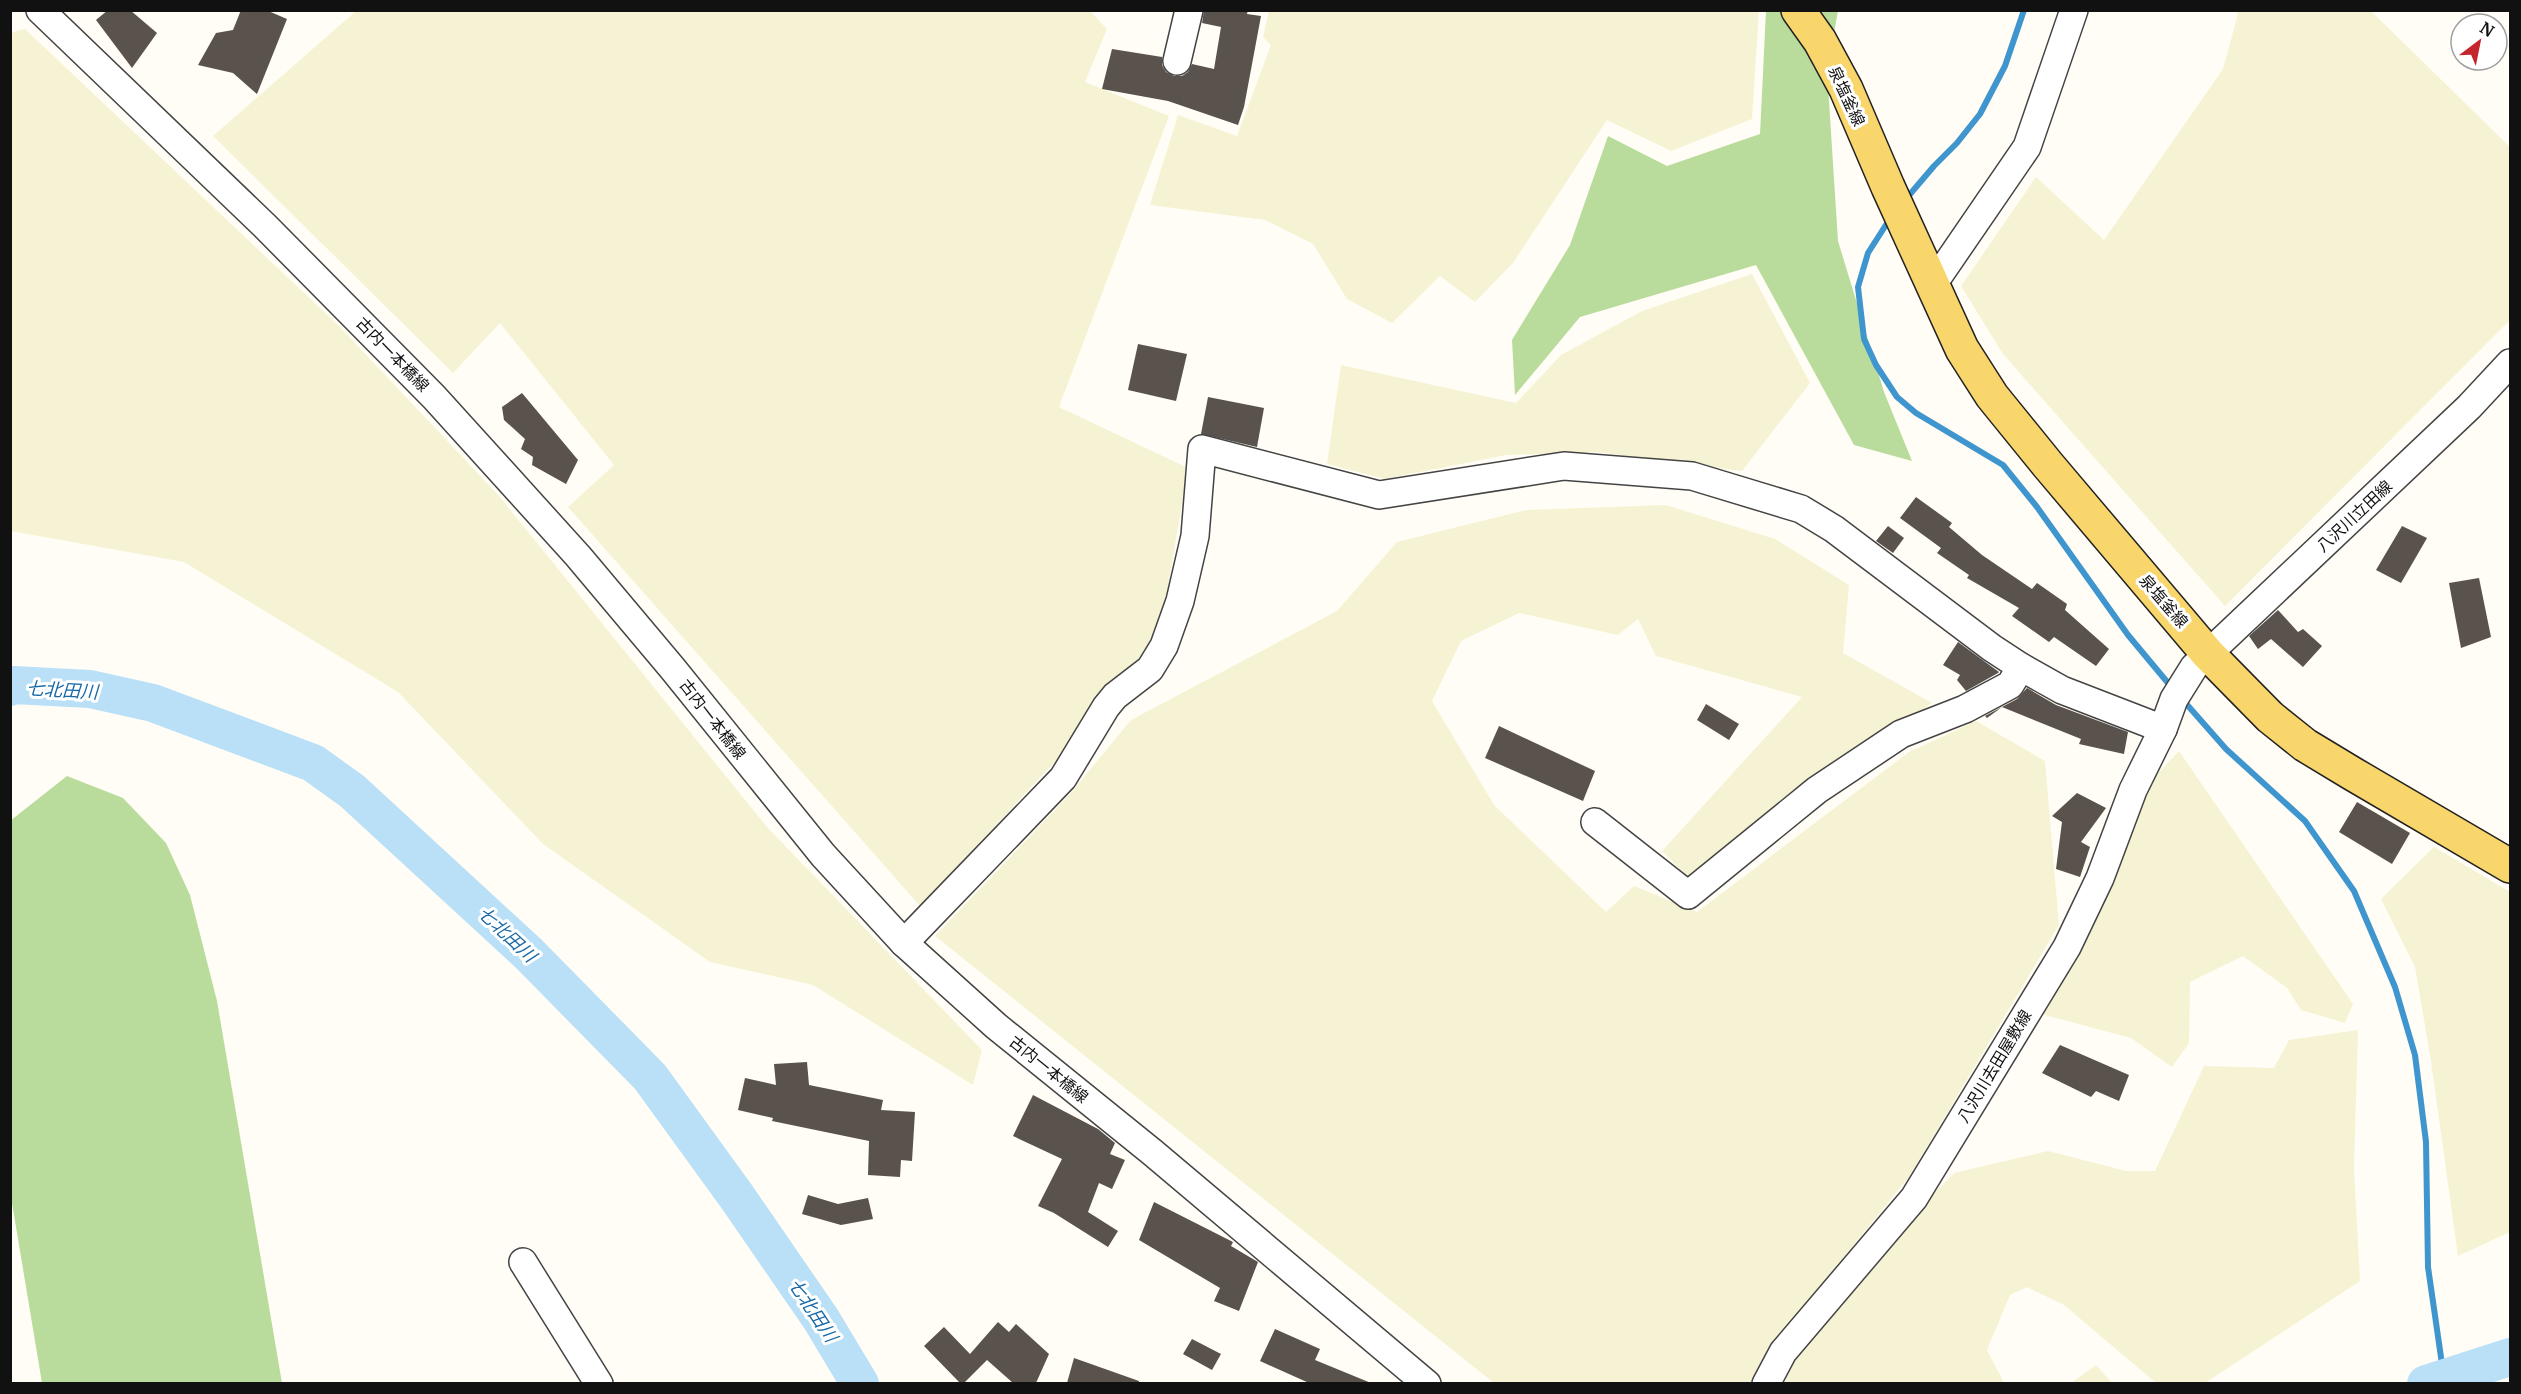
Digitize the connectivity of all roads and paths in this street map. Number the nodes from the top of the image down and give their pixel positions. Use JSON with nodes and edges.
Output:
{"nodes":[{"id":1,"x":40,"y":10,"type":"edge"},
{"id":2,"x":1189,"y":10,"type":"edge"},
{"id":3,"x":1798,"y":10,"type":"edge"},
{"id":4,"x":2074,"y":10,"type":"edge"},
{"id":5,"x":1177,"y":61,"type":"dead end"},
{"id":6,"x":1933,"y":285,"type":"junction"},
{"id":7,"x":2511,"y":363,"type":"edge"},
{"id":8,"x":2201,"y":660,"type":"junction"},
{"id":9,"x":2021,"y":667,"type":"junction"},
{"id":10,"x":2165,"y":722,"type":"junction"},
{"id":11,"x":1595,"y":822,"type":"dead end"},
{"id":12,"x":2511,"y":866,"type":"edge"},
{"id":13,"x":904,"y":943,"type":"junction"},
{"id":14,"x":524,"y":1262,"type":"dead end"},
{"id":15,"x":599,"y":1383,"type":"edge"},
{"id":16,"x":1427,"y":1383,"type":"edge"},
{"id":17,"x":1766,"y":1383,"type":"edge"}],
"edges":[{"from":1,"to":13,"type":"street","name":"古内一本橋線"},
{"from":2,"to":5,"type":"street"},
{"from":3,"to":6,"type":"main road","name":"泉塩釜線"},
{"from":4,"to":6,"type":"street"},
{"from":6,"to":8,"type":"main road","name":"泉塩釜線"},
{"from":7,"to":8,"type":"street","name":"八沢川立田線"},
{"from":8,"to":10,"type":"street","name":"八沢川立田線"},
{"from":8,"to":12,"type":"main road","name":"泉塩釜線"},
{"from":9,"to":10,"type":"street"},
{"from":9,"to":11,"type":"street"},
{"from":9,"to":13,"type":"street"},
{"from":10,"to":17,"type":"street","name":"八沢川去田屋敷線"},
{"from":13,"to":16,"type":"street","name":"古内一本橋線"},
{"from":14,"to":15,"type":"street"}]}
